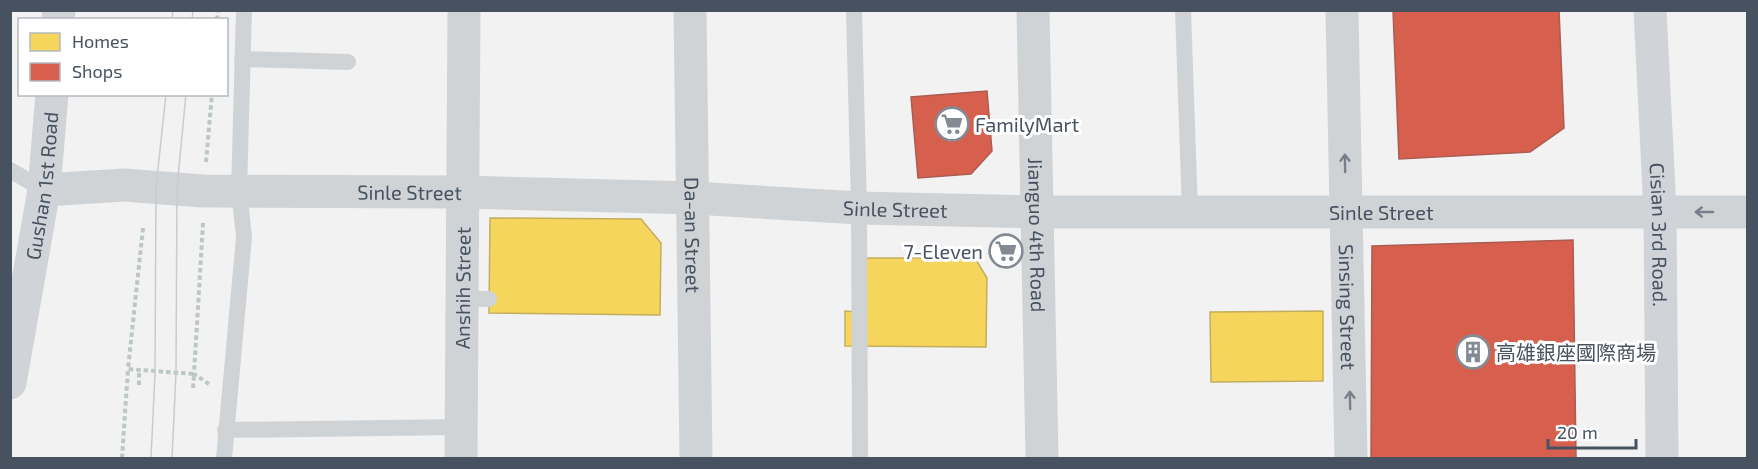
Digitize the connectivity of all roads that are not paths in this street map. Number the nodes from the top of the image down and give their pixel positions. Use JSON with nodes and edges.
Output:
{"nodes":[{"id":1,"x":244,"y":10,"type":"edge"},
{"id":2,"x":464,"y":10,"type":"edge"},
{"id":3,"x":690,"y":10,"type":"edge"},
{"id":4,"x":854,"y":10,"type":"edge"},
{"id":5,"x":1033,"y":10,"type":"edge"},
{"id":6,"x":1183,"y":10,"type":"edge"},
{"id":7,"x":1342,"y":10,"type":"edge"},
{"id":8,"x":1650,"y":10,"type":"edge"},
{"id":9,"x":242,"y":59,"type":"junction"},
{"id":10,"x":348,"y":62,"type":"dead end"},
{"id":11,"x":52,"y":96,"type":"edge"},
{"id":12,"x":10,"y":170,"type":"edge"},
{"id":13,"x":44,"y":190,"type":"junction"},
{"id":14,"x":239,"y":190,"type":"junction"},
{"id":15,"x":462,"y":192,"type":"junction"},
{"id":16,"x":693,"y":198,"type":"junction"},
{"id":17,"x":859,"y":208,"type":"junction"},
{"id":18,"x":1037,"y":212,"type":"junction"},
{"id":19,"x":1190,"y":212,"type":"junction"},
{"id":20,"x":1660,"y":212,"type":"junction"},
{"id":21,"x":1748,"y":212,"type":"edge"},
{"id":22,"x":1346,"y":213,"type":"junction"},
{"id":23,"x":10,"y":383,"type":"edge"},
{"id":24,"x":461,"y":427,"type":"junction"},
{"id":25,"x":225,"y":430,"type":"junction"},
{"id":26,"x":224,"y":459,"type":"edge"},
{"id":27,"x":461,"y":459,"type":"edge"},
{"id":28,"x":696,"y":459,"type":"edge"},
{"id":29,"x":860,"y":459,"type":"edge"},
{"id":30,"x":1042,"y":459,"type":"edge"},
{"id":31,"x":1351,"y":459,"type":"edge"},
{"id":32,"x":1662,"y":459,"type":"edge"}],
"edges":[{"from":1,"to":9,"type":"lane"},
{"from":2,"to":15,"type":"street","name":"Anshih Street"},
{"from":3,"to":16,"type":"street","name":"Da-an Street"},
{"from":4,"to":17,"type":"lane"},
{"from":5,"to":18,"type":"street","name":"Jianguo 4th Road"},
{"from":6,"to":19,"type":"lane"},
{"from":22,"to":7,"type":"street","name":"Sinsing Street","one_way":true},
{"from":8,"to":20,"type":"street","name":"Cisian 3rd Road."},
{"from":9,"to":10,"type":"lane"},
{"from":9,"to":14,"type":"lane"},
{"from":11,"to":13,"type":"street","name":"Gushan 1st Road"},
{"from":12,"to":13,"type":"lane"},
{"from":13,"to":14,"type":"street","name":"Sinle Street"},
{"from":13,"to":23,"type":"street","name":"Gushan 1st Road"},
{"from":14,"to":15,"type":"street","name":"Sinle Street"},
{"from":14,"to":25,"type":"lane"},
{"from":15,"to":16,"type":"street","name":"Sinle Street"},
{"from":15,"to":24,"type":"street","name":"Anshih Street"},
{"from":16,"to":17,"type":"street","name":"Sinle Street"},
{"from":16,"to":28,"type":"street","name":"Da-an Street"},
{"from":17,"to":18,"type":"street","name":"Sinle Street"},
{"from":17,"to":29,"type":"lane"},
{"from":18,"to":19,"type":"street","name":"Sinle Street"},
{"from":18,"to":30,"type":"street","name":"Jianguo 4th Road"},
{"from":19,"to":22,"type":"street","name":"Sinle Street"},
{"from":21,"to":20,"type":"street","name":"Sinle Street","one_way":true},
{"from":20,"to":22,"type":"street","name":"Sinle Street"},
{"from":20,"to":32,"type":"street","name":"Cisian 3rd Road."},
{"from":31,"to":22,"type":"street","name":"Sinsing Street","one_way":true},
{"from":24,"to":25,"type":"lane"},
{"from":24,"to":27,"type":"street","name":"Anshih Street"},
{"from":25,"to":26,"type":"lane"}]}
